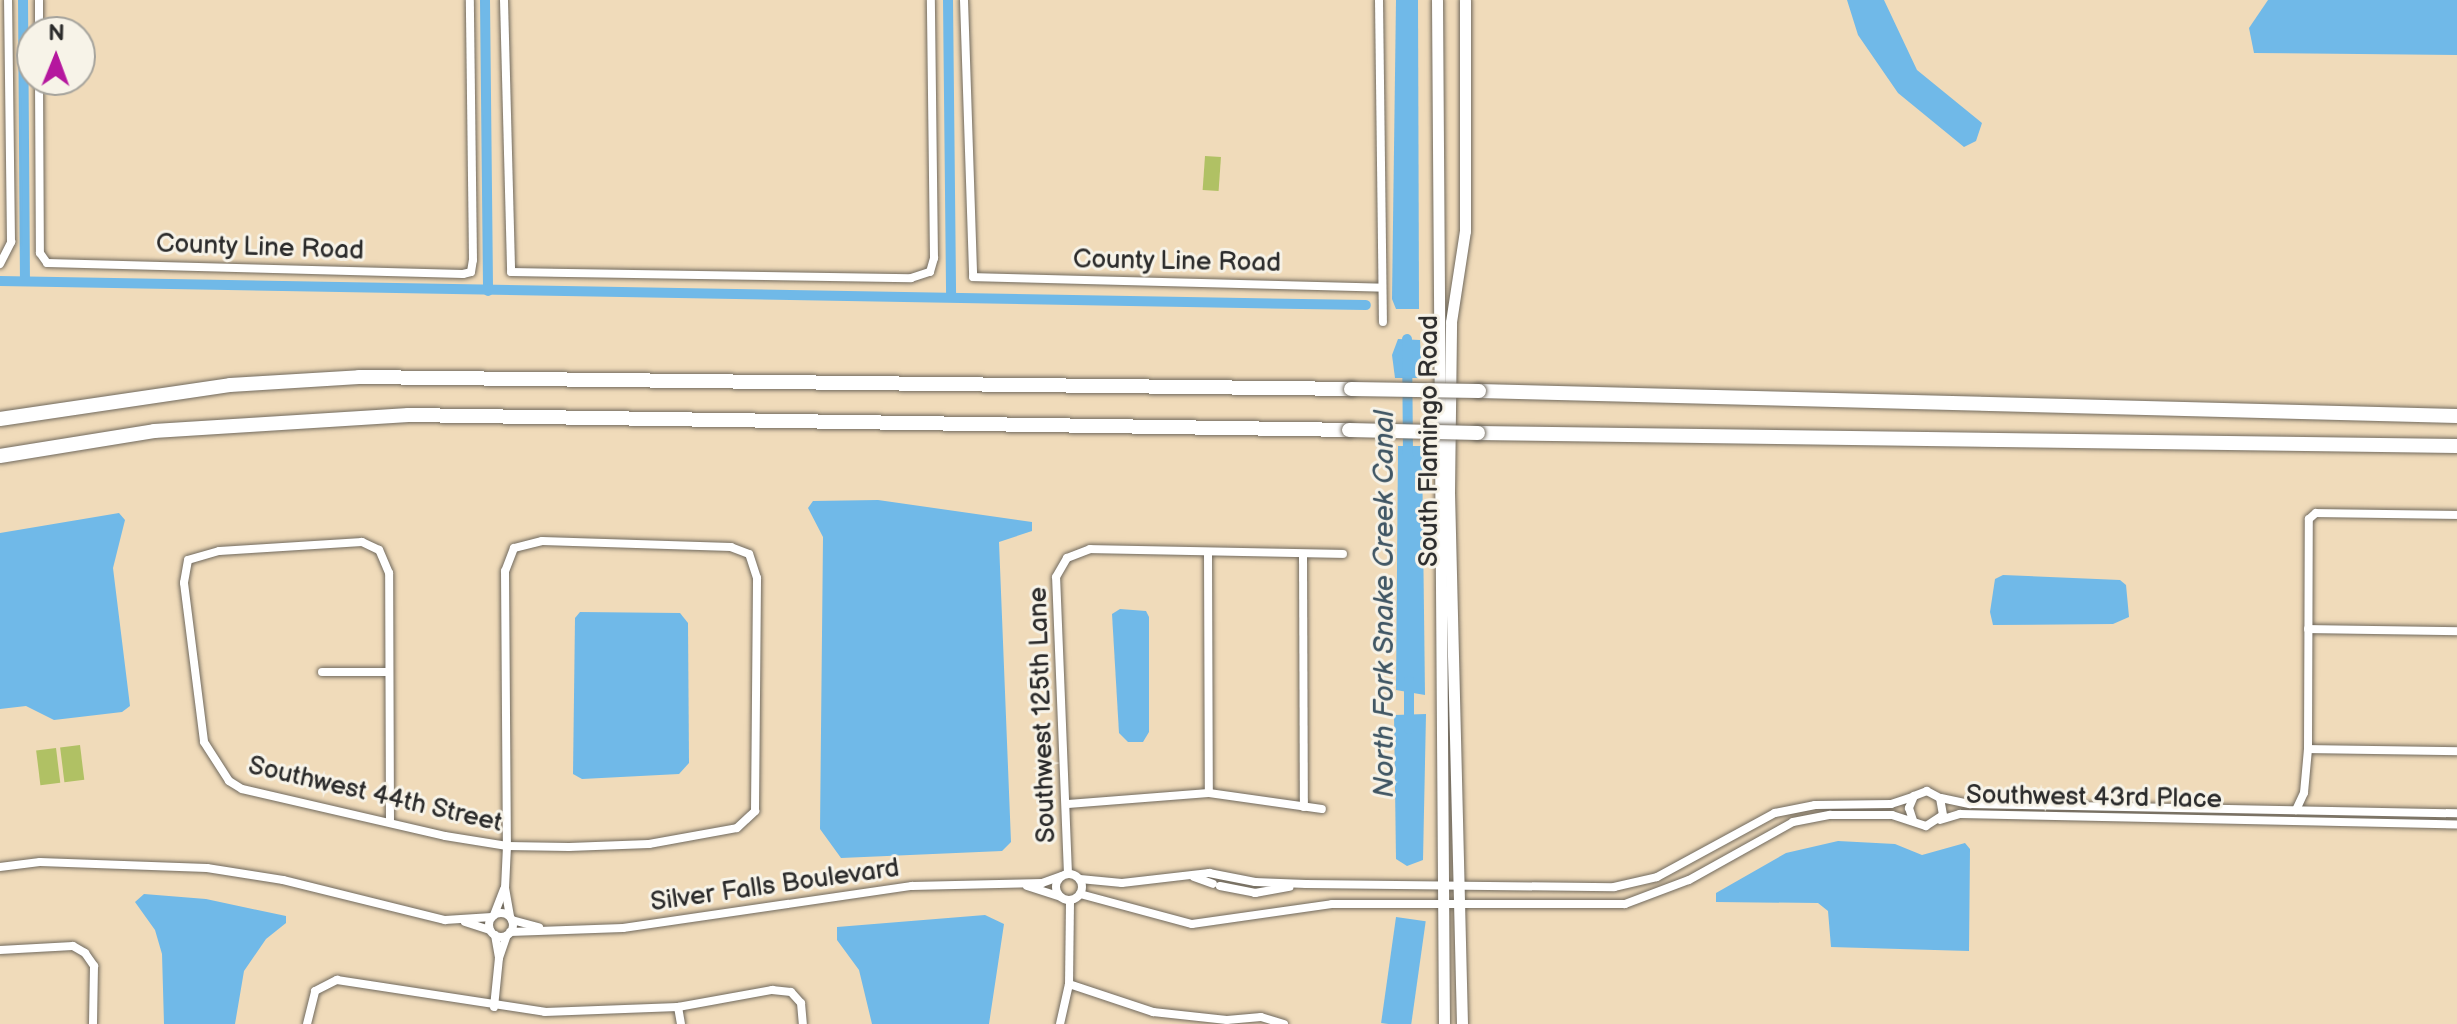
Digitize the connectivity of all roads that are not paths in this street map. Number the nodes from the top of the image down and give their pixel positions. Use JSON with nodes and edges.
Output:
{"nodes":[{"id":1,"x":8,"y":0,"type":"edge"},
{"id":2,"x":470,"y":0,"type":"edge"},
{"id":3,"x":504,"y":0,"type":"edge"},
{"id":4,"x":931,"y":0,"type":"edge"},
{"id":5,"x":964,"y":0,"type":"edge"},
{"id":6,"x":1379,"y":0,"type":"edge"},
{"id":7,"x":1437,"y":0,"type":"edge"},
{"id":8,"x":1465,"y":0,"type":"edge"},
{"id":9,"x":39,"y":96,"type":"edge"},
{"id":10,"x":3,"y":260,"type":"edge"},
{"id":11,"x":1381,"y":288,"type":"junction"},
{"id":12,"x":1383,"y":322,"type":"dead end"},
{"id":13,"x":2457,"y":416,"type":"edge"},
{"id":14,"x":0,"y":419,"type":"edge"},
{"id":15,"x":2457,"y":446,"type":"edge"},
{"id":16,"x":0,"y":456,"type":"edge"},
{"id":17,"x":2457,"y":515,"type":"edge"},
{"id":18,"x":1208,"y":552,"type":"junction"},
{"id":19,"x":1303,"y":554,"type":"junction"},
{"id":20,"x":1343,"y":554,"type":"dead end"},
{"id":21,"x":2308,"y":629,"type":"junction"},
{"id":22,"x":2457,"y":631,"type":"edge"},
{"id":23,"x":322,"y":672,"type":"dead end"},
{"id":24,"x":389,"y":672,"type":"junction"},
{"id":25,"x":2308,"y":749,"type":"junction"},
{"id":26,"x":2457,"y":751,"type":"edge"},
{"id":27,"x":1209,"y":793,"type":"junction"},
{"id":28,"x":1914,"y":796,"type":"junction"},
{"id":29,"x":1940,"y":798,"type":"junction"},
{"id":30,"x":1068,"y":804,"type":"junction"},
{"id":31,"x":1304,"y":807,"type":"junction"},
{"id":32,"x":1322,"y":809,"type":"dead end"},
{"id":33,"x":2296,"y":810,"type":"junction"},
{"id":34,"x":2457,"y":813,"type":"edge"},
{"id":35,"x":1757,"y":819,"type":"junction"},
{"id":36,"x":1913,"y":820,"type":"junction"},
{"id":37,"x":1940,"y":820,"type":"junction"},
{"id":38,"x":390,"y":822,"type":"junction"},
{"id":39,"x":2457,"y":824,"type":"edge"},
{"id":40,"x":1766,"y":834,"type":"junction"},
{"id":41,"x":507,"y":846,"type":"junction"},
{"id":42,"x":0,"y":867,"type":"edge"},
{"id":43,"x":1064,"y":875,"type":"junction"},
{"id":44,"x":1194,"y":877,"type":"junction"},
{"id":45,"x":1080,"y":879,"type":"junction"},
{"id":46,"x":1442,"y":883,"type":"junction"},
{"id":47,"x":1018,"y":884,"type":"junction"},
{"id":48,"x":1306,"y":884,"type":"junction"},
{"id":49,"x":1459,"y":884,"type":"junction"},
{"id":50,"x":505,"y":888,"type":"junction"},
{"id":51,"x":1080,"y":894,"type":"junction"},
{"id":52,"x":1066,"y":899,"type":"junction"},
{"id":53,"x":1459,"y":904,"type":"junction"},
{"id":54,"x":1442,"y":905,"type":"junction"},
{"id":55,"x":493,"y":916,"type":"junction"},
{"id":56,"x":511,"y":918,"type":"junction"},
{"id":57,"x":464,"y":921,"type":"junction"},
{"id":58,"x":539,"y":927,"type":"junction"},
{"id":59,"x":493,"y":932,"type":"junction"},
{"id":60,"x":509,"y":934,"type":"junction"},
{"id":61,"x":0,"y":950,"type":"edge"},
{"id":62,"x":499,"y":958,"type":"junction"},
{"id":63,"x":1069,"y":984,"type":"junction"},
{"id":64,"x":494,"y":1007,"type":"junction"},
{"id":65,"x":678,"y":1007,"type":"junction"},
{"id":66,"x":93,"y":1024,"type":"edge"},
{"id":67,"x":307,"y":1024,"type":"edge"},
{"id":68,"x":681,"y":1024,"type":"edge"},
{"id":69,"x":803,"y":1024,"type":"edge"},
{"id":70,"x":1060,"y":1024,"type":"edge"},
{"id":71,"x":1284,"y":1024,"type":"edge"},
{"id":72,"x":1444,"y":1024,"type":"edge"},
{"id":73,"x":1462,"y":1024,"type":"edge"}],
"edges":[{"from":1,"to":10,"type":"street"},
{"from":2,"to":9,"type":"street","name":"County Line Road"},
{"from":3,"to":4,"type":"street"},
{"from":5,"to":11,"type":"street","name":"County Line Road"},
{"from":6,"to":11,"type":"street"},
{"from":7,"to":46,"type":"main road","name":"South Flamingo Road"},
{"from":8,"to":49,"type":"main road","name":"South Flamingo Road"},
{"from":11,"to":12,"type":"street"},
{"from":13,"to":14,"type":"highway","bridge":true},
{"from":15,"to":16,"type":"highway","bridge":true},
{"from":17,"to":21,"type":"street"},
{"from":18,"to":19,"type":"street"},
{"from":18,"to":27,"type":"street"},
{"from":18,"to":30,"type":"street","name":"Southwest 125th Lane"},
{"from":19,"to":20,"type":"street"},
{"from":19,"to":31,"type":"street"},
{"from":21,"to":22,"type":"street"},
{"from":21,"to":25,"type":"street"},
{"from":23,"to":24,"type":"street"},
{"from":24,"to":38,"type":"street"},
{"from":24,"to":38,"type":"street","name":"Southwest 44th Street"},
{"from":25,"to":26,"type":"street"},
{"from":25,"to":33,"type":"street"},
{"from":27,"to":30,"type":"street"},
{"from":27,"to":31,"type":"street"},
{"from":28,"to":29,"type":"street"},
{"from":28,"to":35,"type":"street"},
{"from":28,"to":36,"type":"street"},
{"from":29,"to":33,"type":"street","name":"Southwest 43rd Place"},
{"from":29,"to":37,"type":"street"},
{"from":30,"to":43,"type":"street","name":"Southwest 125th Lane"},
{"from":31,"to":32,"type":"street"},
{"from":33,"to":34,"type":"street","name":"Southwest 43rd Place"},
{"from":35,"to":40,"type":"street"},
{"from":35,"to":49,"type":"street"},
{"from":36,"to":37,"type":"street"},
{"from":36,"to":40,"type":"street"},
{"from":37,"to":39,"type":"street","name":"Southwest 43rd Place"},
{"from":38,"to":41,"type":"street","name":"Southwest 44th Street"},
{"from":40,"to":53,"type":"street"},
{"from":41,"to":41,"type":"street","name":"Southwest 44th Street"},
{"from":41,"to":50,"type":"street"},
{"from":42,"to":57,"type":"street"},
{"from":43,"to":45,"type":"street"},
{"from":43,"to":47,"type":"street","name":"Silver Falls Boulevard"},
{"from":43,"to":52,"type":"street"},
{"from":44,"to":45,"type":"street"},
{"from":44,"to":48,"type":"street"},
{"from":44,"to":48,"type":"street"},
{"from":45,"to":51,"type":"street"},
{"from":46,"to":48,"type":"street"},
{"from":46,"to":49,"type":"street"},
{"from":46,"to":54,"type":"main road","name":"South Flamingo Road"},
{"from":47,"to":52,"type":"street","name":"Silver Falls Boulevard"},
{"from":47,"to":58,"type":"street","name":"Silver Falls Boulevard"},
{"from":49,"to":53,"type":"main road","name":"South Flamingo Road"},
{"from":50,"to":55,"type":"street"},
{"from":50,"to":56,"type":"street"},
{"from":51,"to":52,"type":"street"},
{"from":51,"to":54,"type":"street"},
{"from":52,"to":63,"type":"street"},
{"from":53,"to":54,"type":"street"},
{"from":53,"to":73,"type":"main road","name":"South Flamingo Road"},
{"from":54,"to":72,"type":"main road","name":"South Flamingo Road"},
{"from":55,"to":56,"type":"street","name":"Silver Falls Boulevard"},
{"from":55,"to":57,"type":"street"},
{"from":55,"to":59,"type":"street"},
{"from":56,"to":58,"type":"street","name":"Silver Falls Boulevard"},
{"from":56,"to":60,"type":"street"},
{"from":57,"to":59,"type":"street"},
{"from":58,"to":60,"type":"street","name":"Silver Falls Boulevard"},
{"from":59,"to":60,"type":"street","name":"Silver Falls Boulevard"},
{"from":59,"to":62,"type":"street"},
{"from":60,"to":62,"type":"street"},
{"from":61,"to":66,"type":"street"},
{"from":62,"to":64,"type":"street"},
{"from":63,"to":70,"type":"street"},
{"from":63,"to":71,"type":"street"},
{"from":64,"to":65,"type":"street"},
{"from":64,"to":67,"type":"street"},
{"from":65,"to":68,"type":"street"},
{"from":65,"to":69,"type":"street"}]}
